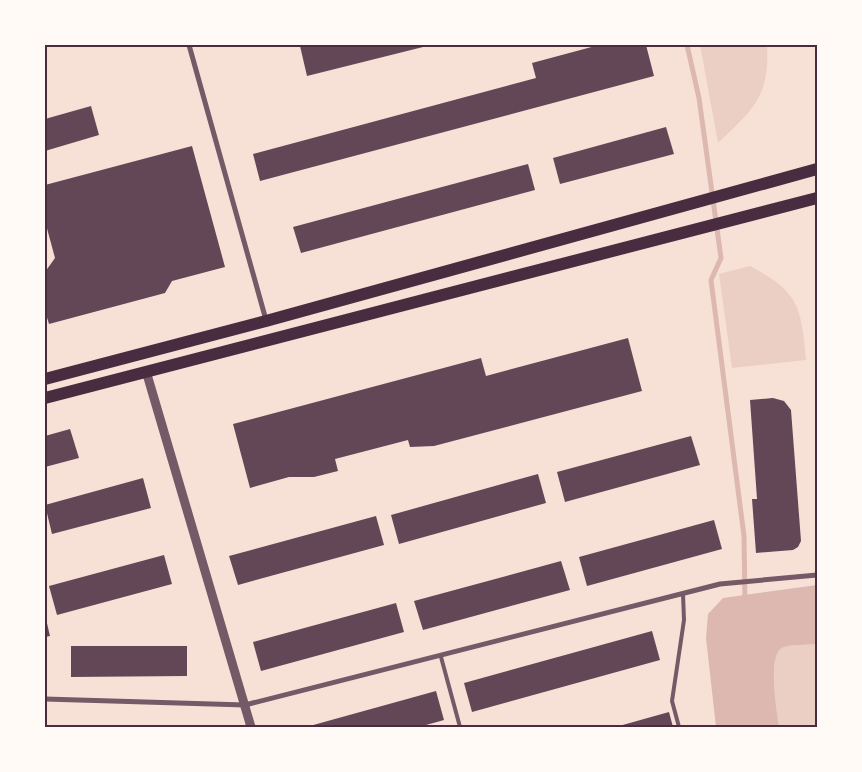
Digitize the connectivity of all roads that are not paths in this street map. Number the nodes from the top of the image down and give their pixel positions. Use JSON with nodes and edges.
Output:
{"nodes":[{"id":1,"x":190,"y":45,"type":"edge"},
{"id":2,"x":817,"y":169,"type":"edge"},
{"id":3,"x":817,"y":198,"type":"edge"},
{"id":4,"x":266,"y":321,"type":"junction"},
{"id":5,"x":146,"y":371,"type":"junction"},
{"id":6,"x":45,"y":379,"type":"edge"},
{"id":7,"x":45,"y":398,"type":"edge"},
{"id":8,"x":817,"y":575,"type":"edge"},
{"id":9,"x":683,"y":594,"type":"junction"},
{"id":10,"x":441,"y":656,"type":"junction"},
{"id":11,"x":45,"y":699,"type":"edge"},
{"id":12,"x":245,"y":705,"type":"junction"},
{"id":13,"x":250,"y":727,"type":"edge"},
{"id":14,"x":460,"y":727,"type":"edge"},
{"id":15,"x":678,"y":727,"type":"edge"}],
"edges":[{"from":1,"to":4,"type":"street"},
{"from":2,"to":4,"type":"main road"},
{"from":3,"to":5,"type":"main road"},
{"from":4,"to":6,"type":"main road"},
{"from":5,"to":7,"type":"main road"},
{"from":5,"to":12,"type":"street"},
{"from":8,"to":9,"type":"street"},
{"from":9,"to":10,"type":"street"},
{"from":9,"to":15,"type":"lane"},
{"from":10,"to":12,"type":"street"},
{"from":10,"to":14,"type":"lane"},
{"from":11,"to":12,"type":"street"},
{"from":12,"to":13,"type":"street"}]}
